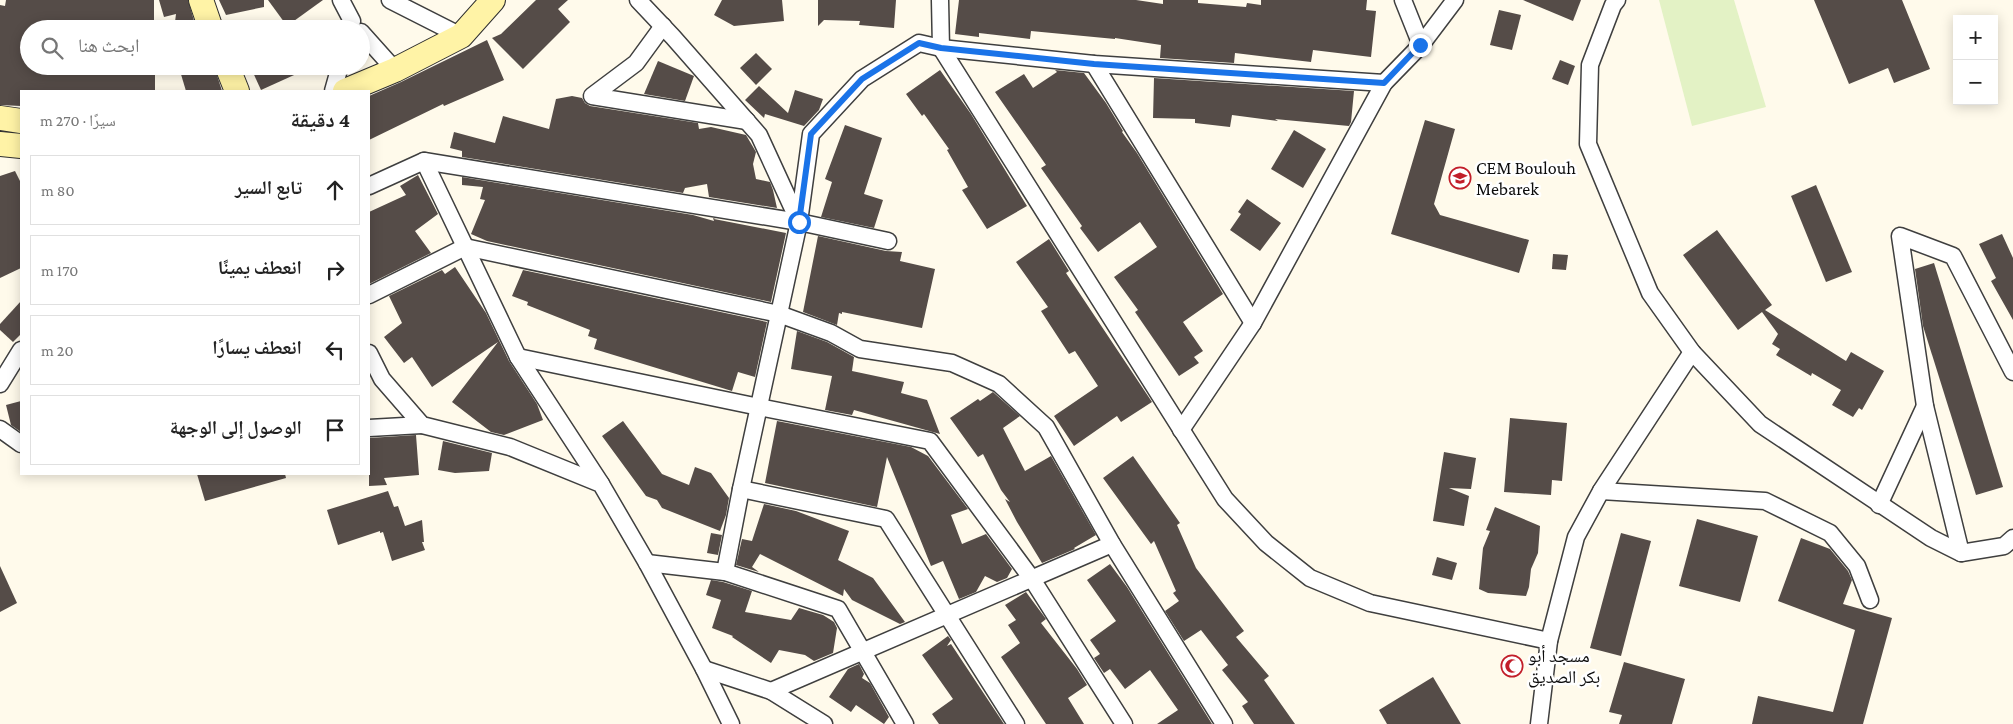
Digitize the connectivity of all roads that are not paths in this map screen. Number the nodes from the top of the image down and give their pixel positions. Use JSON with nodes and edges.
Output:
{"nodes":[{"id":1,"x":201,"y":0,"type":"edge"},
{"id":2,"x":341,"y":0,"type":"edge"},
{"id":3,"x":390,"y":0,"type":"edge"},
{"id":4,"x":493,"y":0,"type":"edge"},
{"id":5,"x":638,"y":0,"type":"edge"},
{"id":6,"x":940,"y":0,"type":"edge"},
{"id":7,"x":1403,"y":0,"type":"edge"},
{"id":8,"x":1455,"y":0,"type":"edge"},
{"id":9,"x":1617,"y":0,"type":"edge"},
{"id":10,"x":208,"y":20,"type":"edge"},
{"id":11,"x":351,"y":20,"type":"edge"},
{"id":12,"x":663,"y":26,"type":"junction"},
{"id":13,"x":461,"y":36,"type":"junction"},
{"id":14,"x":370,"y":43,"type":"edge"},
{"id":15,"x":1420,"y":45,"type":"junction"},
{"id":16,"x":941,"y":48,"type":"junction"},
{"id":17,"x":1094,"y":64,"type":"junction"},
{"id":18,"x":395,"y":70,"type":"junction"},
{"id":19,"x":231,"y":75,"type":"edge"},
{"id":20,"x":337,"y":75,"type":"edge"},
{"id":21,"x":1384,"y":83,"type":"junction"},
{"id":22,"x":237,"y":90,"type":"edge"},
{"id":23,"x":333,"y":90,"type":"edge"},
{"id":24,"x":347,"y":90,"type":"edge"},
{"id":25,"x":0,"y":118,"type":"edge"},
{"id":26,"x":20,"y":121,"type":"edge"},
{"id":27,"x":747,"y":121,"type":"junction"},
{"id":28,"x":0,"y":144,"type":"edge"},
{"id":29,"x":20,"y":146,"type":"edge"},
{"id":30,"x":424,"y":161,"type":"junction"},
{"id":31,"x":370,"y":186,"type":"edge"},
{"id":32,"x":799,"y":222,"type":"junction"},
{"id":33,"x":888,"y":241,"type":"dead end"},
{"id":34,"x":465,"y":247,"type":"junction"},
{"id":35,"x":370,"y":294,"type":"edge"},
{"id":36,"x":779,"y":314,"type":"junction"},
{"id":37,"x":1253,"y":323,"type":"junction"},
{"id":38,"x":20,"y":352,"type":"edge"},
{"id":39,"x":1692,"y":352,"type":"junction"},
{"id":40,"x":370,"y":355,"type":"edge"},
{"id":41,"x":518,"y":357,"type":"junction"},
{"id":42,"x":2013,"y":372,"type":"edge"},
{"id":43,"x":0,"y":384,"type":"edge"},
{"id":44,"x":1925,"y":406,"type":"junction"},
{"id":45,"x":759,"y":407,"type":"junction"},
{"id":46,"x":422,"y":424,"type":"junction"},
{"id":47,"x":370,"y":428,"type":"edge"},
{"id":48,"x":0,"y":429,"type":"edge"},
{"id":49,"x":1181,"y":430,"type":"junction"},
{"id":50,"x":20,"y":443,"type":"edge"},
{"id":51,"x":601,"y":484,"type":"junction"},
{"id":52,"x":741,"y":490,"type":"junction"},
{"id":53,"x":1601,"y":490,"type":"junction"},
{"id":54,"x":1879,"y":505,"type":"junction"},
{"id":55,"x":2013,"y":538,"type":"edge"},
{"id":56,"x":1112,"y":544,"type":"junction"},
{"id":57,"x":1961,"y":553,"type":"junction"},
{"id":58,"x":647,"y":563,"type":"junction"},
{"id":59,"x":725,"y":572,"type":"junction"},
{"id":60,"x":1032,"y":579,"type":"junction"},
{"id":61,"x":1870,"y":600,"type":"dead end"},
{"id":62,"x":947,"y":615,"type":"junction"},
{"id":63,"x":1549,"y":641,"type":"junction"},
{"id":64,"x":862,"y":652,"type":"junction"},
{"id":65,"x":704,"y":669,"type":"junction"},
{"id":66,"x":771,"y":691,"type":"junction"},
{"id":67,"x":731,"y":724,"type":"edge"},
{"id":68,"x":824,"y":724,"type":"edge"},
{"id":69,"x":905,"y":724,"type":"edge"},
{"id":70,"x":1016,"y":724,"type":"edge"},
{"id":71,"x":1124,"y":724,"type":"edge"},
{"id":72,"x":1224,"y":724,"type":"edge"},
{"id":73,"x":1539,"y":724,"type":"edge"}],
"edges":[{"from":1,"to":10,"type":"street"},
{"from":2,"to":11,"type":"street"},
{"from":3,"to":13,"type":"street"},
{"from":4,"to":13,"type":"street"},
{"from":5,"to":12,"type":"street"},
{"from":6,"to":16,"type":"street"},
{"from":7,"to":15,"type":"street"},
{"from":8,"to":15,"type":"street"},
{"from":9,"to":39,"type":"street"},
{"from":12,"to":27,"type":"street"},
{"from":12,"to":27,"type":"street"},
{"from":13,"to":18,"type":"street"},
{"from":14,"to":18,"type":"street"},
{"from":15,"to":21,"type":"street"},
{"from":16,"to":17,"type":"street"},
{"from":16,"to":32,"type":"street"},
{"from":16,"to":49,"type":"street"},
{"from":17,"to":21,"type":"street"},
{"from":17,"to":37,"type":"street"},
{"from":18,"to":24,"type":"street"},
{"from":19,"to":22,"type":"street"},
{"from":20,"to":23,"type":"street"},
{"from":21,"to":37,"type":"street"},
{"from":25,"to":26,"type":"street"},
{"from":27,"to":32,"type":"street"},
{"from":28,"to":29,"type":"street"},
{"from":30,"to":31,"type":"street"},
{"from":30,"to":32,"type":"street"},
{"from":30,"to":34,"type":"street"},
{"from":32,"to":33,"type":"street"},
{"from":32,"to":36,"type":"street"},
{"from":34,"to":35,"type":"street"},
{"from":34,"to":36,"type":"street"},
{"from":34,"to":41,"type":"street"},
{"from":36,"to":45,"type":"street"},
{"from":36,"to":56,"type":"street"},
{"from":37,"to":49,"type":"street"},
{"from":38,"to":43,"type":"street"},
{"from":39,"to":53,"type":"street"},
{"from":39,"to":54,"type":"street"},
{"from":40,"to":46,"type":"street"},
{"from":41,"to":45,"type":"street"},
{"from":41,"to":51,"type":"street"},
{"from":42,"to":44,"type":"street"},
{"from":44,"to":54,"type":"street"},
{"from":44,"to":57,"type":"street"},
{"from":45,"to":52,"type":"street"},
{"from":45,"to":60,"type":"street"},
{"from":46,"to":47,"type":"street"},
{"from":46,"to":51,"type":"street"},
{"from":48,"to":50,"type":"street"},
{"from":49,"to":63,"type":"street"},
{"from":51,"to":58,"type":"street"},
{"from":52,"to":59,"type":"street"},
{"from":52,"to":62,"type":"street"},
{"from":53,"to":61,"type":"street"},
{"from":53,"to":63,"type":"street"},
{"from":54,"to":57,"type":"street"},
{"from":55,"to":57,"type":"street"},
{"from":56,"to":60,"type":"street"},
{"from":56,"to":72,"type":"street"},
{"from":58,"to":59,"type":"street"},
{"from":58,"to":65,"type":"street"},
{"from":59,"to":64,"type":"street"},
{"from":60,"to":62,"type":"street"},
{"from":60,"to":71,"type":"street"},
{"from":62,"to":64,"type":"street"},
{"from":62,"to":70,"type":"street"},
{"from":63,"to":73,"type":"street"},
{"from":64,"to":66,"type":"street"},
{"from":64,"to":69,"type":"street"},
{"from":65,"to":66,"type":"street"},
{"from":65,"to":67,"type":"street"},
{"from":66,"to":68,"type":"street"}]}
